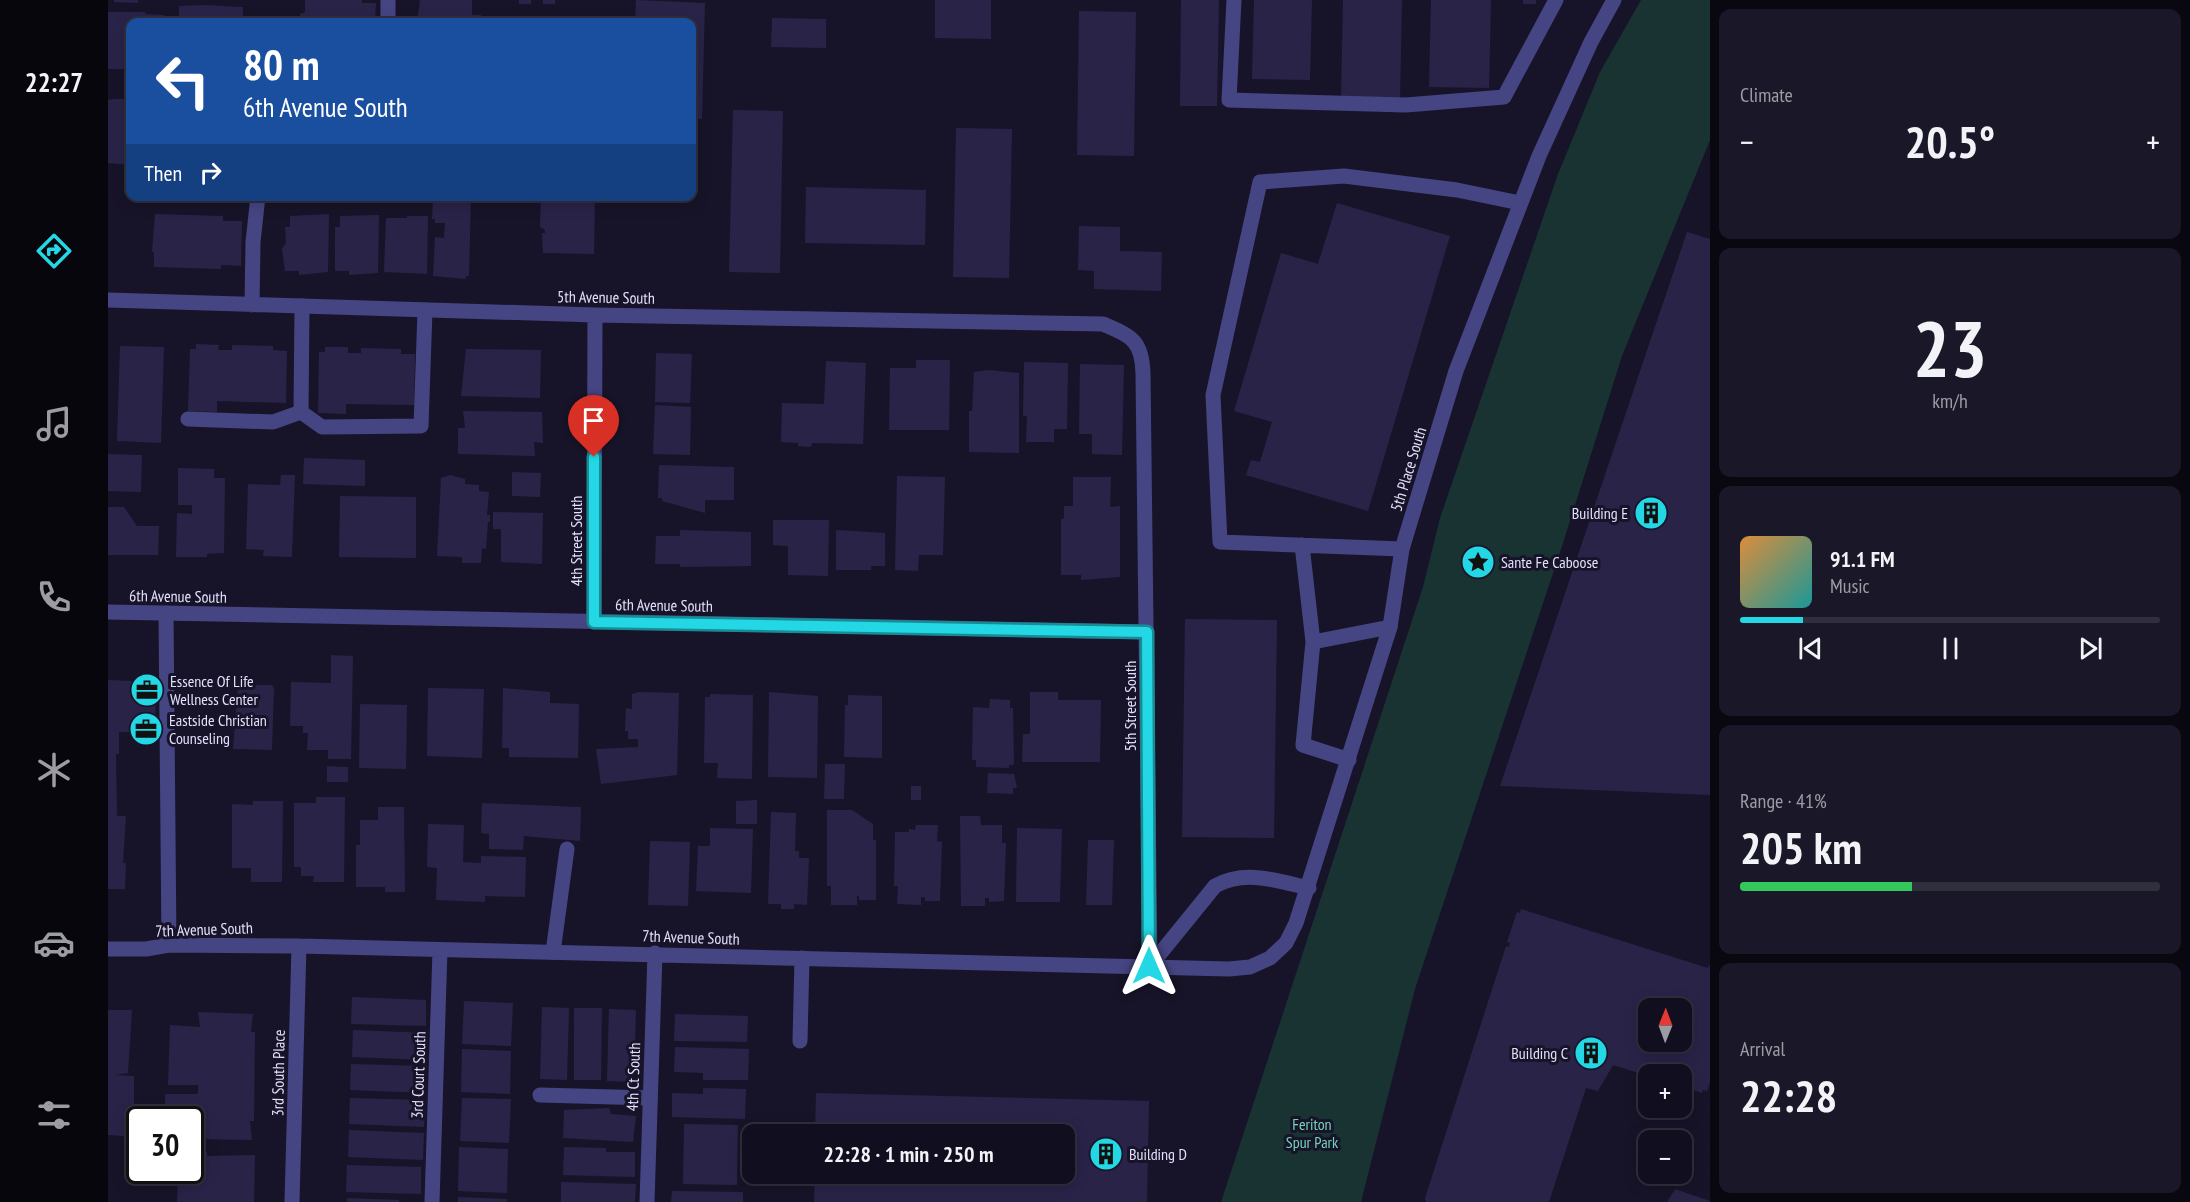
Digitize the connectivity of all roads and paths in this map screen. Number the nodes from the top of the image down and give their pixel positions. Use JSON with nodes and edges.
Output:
{"nodes":[{"id":1,"x":388,"y":0,"type":"edge"},
{"id":2,"x":1234,"y":0,"type":"edge"},
{"id":3,"x":1556,"y":0,"type":"edge"},
{"id":4,"x":1614,"y":0,"type":"edge"},
{"id":5,"x":388,"y":18,"type":"edge"},
{"id":6,"x":257,"y":201,"type":"edge"},
{"id":7,"x":1520,"y":203,"type":"junction"},
{"id":8,"x":108,"y":300,"type":"edge"},
{"id":9,"x":252,"y":305,"type":"junction"},
{"id":10,"x":302,"y":306,"type":"junction"},
{"id":11,"x":424,"y":310,"type":"junction"},
{"id":12,"x":595,"y":315,"type":"junction"},
{"id":13,"x":1103,"y":324,"type":"joint"},
{"id":14,"x":301,"y":412,"type":"junction"},
{"id":15,"x":188,"y":419,"type":"dead end"},
{"id":16,"x":1302,"y":545,"type":"junction"},
{"id":17,"x":1402,"y":549,"type":"junction"},
{"id":18,"x":108,"y":612,"type":"edge"},
{"id":19,"x":166,"y":613,"type":"junction"},
{"id":20,"x":594,"y":622,"type":"junction"},
{"id":21,"x":1390,"y":627,"type":"junction"},
{"id":22,"x":1147,"y":632,"type":"junction"},
{"id":23,"x":1313,"y":642,"type":"junction"},
{"id":24,"x":1349,"y":760,"type":"junction"},
{"id":25,"x":567,"y":849,"type":"dead end"},
{"id":26,"x":1309,"y":888,"type":"junction"},
{"id":27,"x":169,"y":945,"type":"junction"},
{"id":28,"x":299,"y":946,"type":"junction"},
{"id":29,"x":108,"y":949,"type":"edge"},
{"id":30,"x":440,"y":950,"type":"junction"},
{"id":31,"x":554,"y":952,"type":"junction"},
{"id":32,"x":655,"y":953,"type":"junction"},
{"id":33,"x":802,"y":958,"type":"junction"},
{"id":34,"x":1270,"y":958,"type":"joint"},
{"id":35,"x":1149,"y":966,"type":"junction"},
{"id":36,"x":800,"y":1041,"type":"dead end"},
{"id":37,"x":540,"y":1095,"type":"dead end"},
{"id":38,"x":650,"y":1098,"type":"junction"},
{"id":39,"x":292,"y":1202,"type":"edge"},
{"id":40,"x":432,"y":1202,"type":"edge"},
{"id":41,"x":647,"y":1202,"type":"edge"}],
"edges":[{"from":1,"to":5,"type":"street"},
{"from":2,"to":3,"type":"street"},
{"from":4,"to":7,"type":"street","name":"5th Place South"},
{"from":6,"to":9,"type":"street"},
{"from":7,"to":16,"type":"street"},
{"from":7,"to":17,"type":"street","name":"5th Place South"},
{"from":8,"to":9,"type":"street","name":"5th Avenue South"},
{"from":9,"to":10,"type":"street","name":"5th Avenue South"},
{"from":10,"to":11,"type":"street","name":"5th Avenue South"},
{"from":10,"to":14,"type":"street"},
{"from":11,"to":12,"type":"street","name":"5th Avenue South"},
{"from":11,"to":14,"type":"street"},
{"from":12,"to":13,"type":"street","name":"5th Avenue South"},
{"from":12,"to":20,"type":"street","name":"4th Street South"},
{"from":13,"to":22,"type":"street","name":"5th Street South"},
{"from":14,"to":15,"type":"street"},
{"from":16,"to":17,"type":"street"},
{"from":16,"to":23,"type":"street"},
{"from":17,"to":21,"type":"street","name":"5th Place South"},
{"from":18,"to":19,"type":"street","name":"6th Avenue South"},
{"from":19,"to":20,"type":"street","name":"6th Avenue South"},
{"from":19,"to":27,"type":"street"},
{"from":20,"to":22,"type":"street","name":"6th Avenue South"},
{"from":21,"to":23,"type":"street"},
{"from":21,"to":24,"type":"street","name":"5th Place South"},
{"from":22,"to":35,"type":"street","name":"5th Street South"},
{"from":23,"to":24,"type":"street"},
{"from":24,"to":26,"type":"street","name":"5th Place South"},
{"from":25,"to":31,"type":"street"},
{"from":26,"to":34,"type":"street","name":"5th Place South"},
{"from":26,"to":35,"type":"street"},
{"from":27,"to":28,"type":"street","name":"7th Avenue South"},
{"from":27,"to":29,"type":"street","name":"7th Avenue South"},
{"from":28,"to":30,"type":"street","name":"7th Avenue South"},
{"from":28,"to":39,"type":"street","name":"3rd South Place"},
{"from":30,"to":31,"type":"street","name":"7th Avenue South"},
{"from":30,"to":40,"type":"street","name":"3rd Court South"},
{"from":31,"to":32,"type":"street","name":"7th Avenue South"},
{"from":32,"to":33,"type":"street","name":"7th Avenue South"},
{"from":32,"to":38,"type":"street","name":"4th Ct South"},
{"from":33,"to":35,"type":"street","name":"7th Avenue South"},
{"from":33,"to":36,"type":"street"},
{"from":34,"to":35,"type":"street","name":"7th Avenue South"},
{"from":37,"to":38,"type":"street"},
{"from":38,"to":41,"type":"street","name":"4th Ct South"}]}
